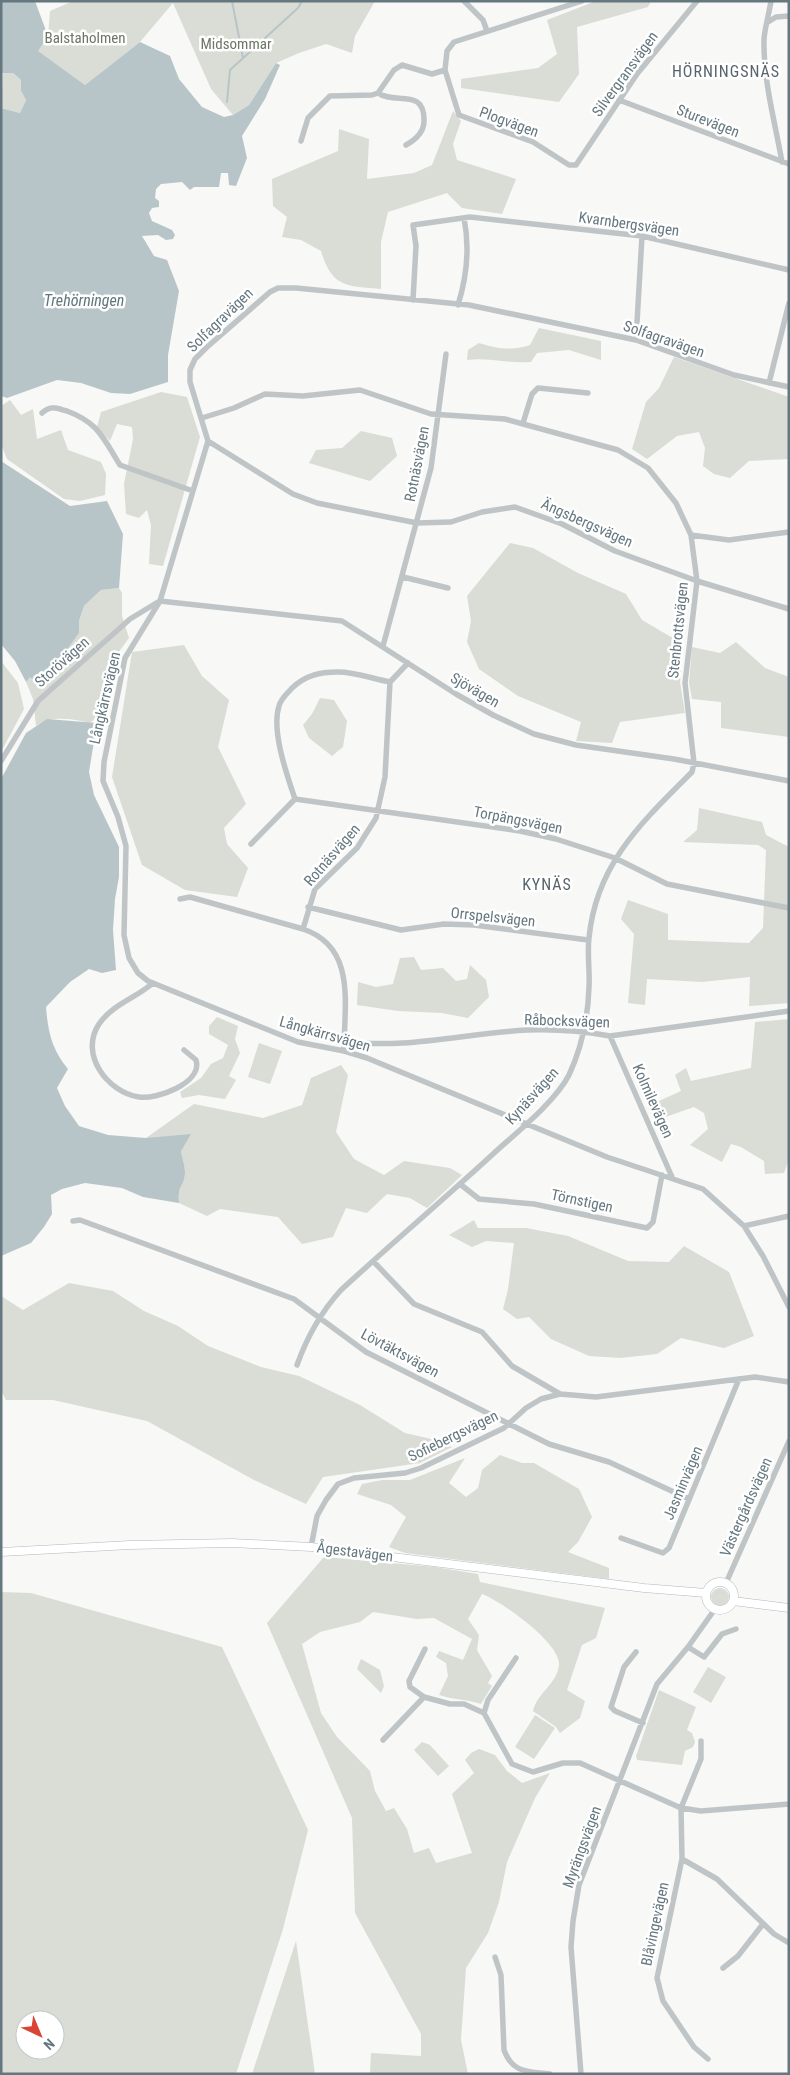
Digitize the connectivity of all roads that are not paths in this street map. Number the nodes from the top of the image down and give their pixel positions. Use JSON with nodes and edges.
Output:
{"nodes":[{"id":1,"x":464,"y":1,"type":"edge"},
{"id":2,"x":582,"y":1,"type":"edge"},
{"id":3,"x":698,"y":1,"type":"edge"},
{"id":4,"x":771,"y":1,"type":"edge"},
{"id":5,"x":789,"y":16,"type":"edge"},
{"id":6,"x":768,"y":22,"type":"junction"},
{"id":7,"x":487,"y":30,"type":"junction"},
{"id":8,"x":445,"y":70,"type":"junction"},
{"id":9,"x":378,"y":93,"type":"junction"},
{"id":10,"x":620,"y":100,"type":"junction"},
{"id":11,"x":301,"y":141,"type":"dead end"},
{"id":12,"x":406,"y":145,"type":"dead end"},
{"id":13,"x":782,"y":162,"type":"junction"},
{"id":14,"x":789,"y":164,"type":"edge"},
{"id":15,"x":576,"y":165,"type":"joint"},
{"id":16,"x":464,"y":218,"type":"junction"},
{"id":17,"x":642,"y":236,"type":"junction"},
{"id":18,"x":789,"y":270,"type":"edge"},
{"id":19,"x":413,"y":300,"type":"junction"},
{"id":20,"x":789,"y":303,"type":"edge"},
{"id":21,"x":458,"y":305,"type":"junction"},
{"id":22,"x":636,"y":340,"type":"junction"},
{"id":23,"x":446,"y":354,"type":"dead end"},
{"id":24,"x":769,"y":383,"type":"junction"},
{"id":25,"x":789,"y":387,"type":"edge"},
{"id":26,"x":588,"y":393,"type":"dead end"},
{"id":27,"x":42,"y":413,"type":"dead end"},
{"id":28,"x":438,"y":415,"type":"junction"},
{"id":29,"x":202,"y":418,"type":"junction"},
{"id":30,"x":523,"y":423,"type":"junction"},
{"id":31,"x":208,"y":441,"type":"junction"},
{"id":32,"x":193,"y":491,"type":"junction"},
{"id":33,"x":417,"y":523,"type":"junction"},
{"id":34,"x":789,"y":532,"type":"edge"},
{"id":35,"x":692,"y":535,"type":"junction"},
{"id":36,"x":403,"y":577,"type":"junction"},
{"id":37,"x":697,"y":581,"type":"junction"},
{"id":38,"x":448,"y":588,"type":"dead end"},
{"id":39,"x":160,"y":601,"type":"junction"},
{"id":40,"x":789,"y":609,"type":"edge"},
{"id":41,"x":383,"y":646,"type":"junction"},
{"id":42,"x":408,"y":663,"type":"junction"},
{"id":43,"x":390,"y":682,"type":"junction"},
{"id":44,"x":1,"y":761,"type":"edge"},
{"id":45,"x":694,"y":763,"type":"junction"},
{"id":46,"x":789,"y":781,"type":"edge"},
{"id":47,"x":295,"y":800,"type":"junction"},
{"id":48,"x":378,"y":811,"type":"junction"},
{"id":49,"x":251,"y":844,"type":"dead end"},
{"id":50,"x":614,"y":858,"type":"junction"},
{"id":51,"x":180,"y":899,"type":"dead end"},
{"id":52,"x":308,"y":908,"type":"junction"},
{"id":53,"x":789,"y":908,"type":"edge"},
{"id":54,"x":303,"y":929,"type":"junction"},
{"id":55,"x":588,"y":940,"type":"junction"},
{"id":56,"x":153,"y":982,"type":"junction"},
{"id":57,"x":789,"y":1010,"type":"edge"},
{"id":58,"x":584,"y":1032,"type":"junction"},
{"id":59,"x":610,"y":1036,"type":"junction"},
{"id":60,"x":344,"y":1041,"type":"junction"},
{"id":61,"x":184,"y":1050,"type":"dead end"},
{"id":62,"x":344,"y":1051,"type":"junction"},
{"id":63,"x":526,"y":1124,"type":"junction"},
{"id":64,"x":662,"y":1175,"type":"junction"},
{"id":65,"x":672,"y":1177,"type":"junction"},
{"id":66,"x":460,"y":1184,"type":"junction"},
{"id":67,"x":789,"y":1216,"type":"edge"},
{"id":68,"x":73,"y":1221,"type":"dead end"},
{"id":69,"x":744,"y":1226,"type":"junction"},
{"id":70,"x":373,"y":1261,"type":"junction"},
{"id":71,"x":789,"y":1307,"type":"edge"},
{"id":72,"x":320,"y":1317,"type":"junction"},
{"id":73,"x":297,"y":1365,"type":"dead end"},
{"id":74,"x":739,"y":1379,"type":"junction"},
{"id":75,"x":789,"y":1382,"type":"edge"},
{"id":76,"x":560,"y":1394,"type":"junction"},
{"id":77,"x":510,"y":1422,"type":"junction"},
{"id":78,"x":789,"y":1441,"type":"edge"},
{"id":79,"x":689,"y":1499,"type":"junction"},
{"id":80,"x":621,"y":1538,"type":"dead end"},
{"id":81,"x":311,"y":1547,"type":"junction"},
{"id":82,"x":1,"y":1552,"type":"edge"},
{"id":83,"x":726,"y":1583,"type":"junction"},
{"id":84,"x":706,"y":1593,"type":"junction"},
{"id":85,"x":734,"y":1601,"type":"junction"},
{"id":86,"x":789,"y":1608,"type":"edge"},
{"id":87,"x":715,"y":1609,"type":"junction"},
{"id":88,"x":736,"y":1628,"type":"dead end"},
{"id":89,"x":688,"y":1647,"type":"junction"},
{"id":90,"x":425,"y":1649,"type":"dead end"},
{"id":91,"x":636,"y":1652,"type":"dead end"},
{"id":92,"x":516,"y":1658,"type":"dead end"},
{"id":93,"x":424,"y":1697,"type":"junction"},
{"id":94,"x":484,"y":1713,"type":"junction"},
{"id":95,"x":643,"y":1723,"type":"junction"},
{"id":96,"x":383,"y":1740,"type":"dead end"},
{"id":97,"x":701,"y":1741,"type":"dead end"},
{"id":98,"x":620,"y":1782,"type":"junction"},
{"id":99,"x":789,"y":1804,"type":"edge"},
{"id":100,"x":681,"y":1808,"type":"junction"},
{"id":101,"x":682,"y":1859,"type":"junction"},
{"id":102,"x":763,"y":1924,"type":"junction"},
{"id":103,"x":789,"y":1943,"type":"edge"},
{"id":104,"x":495,"y":1957,"type":"dead end"},
{"id":105,"x":723,"y":1968,"type":"dead end"},
{"id":106,"x":708,"y":2059,"type":"dead end"},
{"id":107,"x":550,"y":2074,"type":"edge"},
{"id":108,"x":581,"y":2074,"type":"edge"}],
"edges":[{"from":1,"to":7,"type":"street"},
{"from":2,"to":7,"type":"street"},
{"from":3,"to":10,"type":"street","name":"Silvergransvägen"},
{"from":4,"to":6,"type":"street"},
{"from":5,"to":6,"type":"street"},
{"from":6,"to":13,"type":"street"},
{"from":7,"to":8,"type":"street"},
{"from":8,"to":9,"type":"street"},
{"from":8,"to":15,"type":"street","name":"Plogvägen"},
{"from":9,"to":11,"type":"street"},
{"from":9,"to":12,"type":"street"},
{"from":10,"to":13,"type":"street","name":"Sturevägen"},
{"from":10,"to":15,"type":"street","name":"Silvergransvägen"},
{"from":13,"to":14,"type":"street","name":"Sturevägen"},
{"from":16,"to":17,"type":"street","name":"Kvarnbergsvägen"},
{"from":16,"to":19,"type":"street"},
{"from":16,"to":21,"type":"street"},
{"from":17,"to":18,"type":"street","name":"Kvarnbergsvägen"},
{"from":17,"to":22,"type":"street"},
{"from":19,"to":21,"type":"street","name":"Solfagravägen"},
{"from":19,"to":29,"type":"street","name":"Solfagravägen"},
{"from":20,"to":24,"type":"street"},
{"from":21,"to":22,"type":"street","name":"Solfagravägen"},
{"from":22,"to":24,"type":"street","name":"Solfagravägen"},
{"from":23,"to":28,"type":"street","name":"Rotnäsvägen"},
{"from":24,"to":25,"type":"street","name":"Solfagravägen"},
{"from":26,"to":30,"type":"street"},
{"from":27,"to":32,"type":"street"},
{"from":28,"to":29,"type":"street","name":"Stenbrottsvägen"},
{"from":28,"to":30,"type":"street","name":"Stenbrottsvägen"},
{"from":28,"to":33,"type":"street","name":"Rotnäsvägen"},
{"from":29,"to":31,"type":"street","name":"Solfagravägen"},
{"from":30,"to":35,"type":"street","name":"Stenbrottsvägen"},
{"from":31,"to":32,"type":"street"},
{"from":31,"to":33,"type":"street","name":"Ängsbergsvägen"},
{"from":32,"to":39,"type":"street"},
{"from":33,"to":36,"type":"street","name":"Rotnäsvägen"},
{"from":33,"to":37,"type":"street","name":"Ängsbergsvägen"},
{"from":34,"to":35,"type":"street"},
{"from":35,"to":37,"type":"street","name":"Stenbrottsvägen"},
{"from":36,"to":38,"type":"street"},
{"from":36,"to":41,"type":"street","name":"Rotnäsvägen"},
{"from":37,"to":40,"type":"street","name":"Ängsbergsvägen"},
{"from":37,"to":45,"type":"street","name":"Stenbrottsvägen"},
{"from":39,"to":41,"type":"street","name":"Sjövägen"},
{"from":39,"to":44,"type":"street","name":"Storövägen"},
{"from":39,"to":56,"type":"street","name":"Långkärrsvägen"},
{"from":41,"to":42,"type":"street","name":"Sjövägen"},
{"from":42,"to":43,"type":"street"},
{"from":42,"to":45,"type":"street","name":"Sjövägen"},
{"from":43,"to":47,"type":"street"},
{"from":43,"to":48,"type":"street","name":"Rotnäsvägen"},
{"from":45,"to":46,"type":"street","name":"Sjövägen"},
{"from":45,"to":50,"type":"street","name":"Kynäsvägen"},
{"from":47,"to":48,"type":"street","name":"Torpängsvägen"},
{"from":47,"to":49,"type":"street"},
{"from":48,"to":50,"type":"street","name":"Torpängsvägen"},
{"from":48,"to":52,"type":"street","name":"Rotnäsvägen"},
{"from":50,"to":53,"type":"street","name":"Torpängsvägen"},
{"from":50,"to":55,"type":"street","name":"Kynäsvägen"},
{"from":51,"to":54,"type":"street"},
{"from":52,"to":54,"type":"street","name":"Rotnäsvägen"},
{"from":52,"to":55,"type":"street","name":"Orrspelsvägen"},
{"from":54,"to":60,"type":"street"},
{"from":55,"to":58,"type":"street","name":"Kynäsvägen"},
{"from":56,"to":61,"type":"street"},
{"from":56,"to":62,"type":"street","name":"Långkärrsvägen"},
{"from":57,"to":59,"type":"street","name":"Råbocksvägen"},
{"from":58,"to":59,"type":"street","name":"Råbocksvägen"},
{"from":58,"to":60,"type":"street","name":"Råbocksvägen"},
{"from":58,"to":63,"type":"street","name":"Kynäsvägen"},
{"from":59,"to":65,"type":"street","name":"Kolmilevägen"},
{"from":60,"to":62,"type":"street"},
{"from":62,"to":63,"type":"street","name":"Långkärrsvägen"},
{"from":63,"to":64,"type":"street","name":"Långkärrsvägen"},
{"from":63,"to":66,"type":"street","name":"Kynäsvägen"},
{"from":64,"to":65,"type":"street","name":"Långkärrsvägen"},
{"from":64,"to":66,"type":"street","name":"Törnstigen"},
{"from":65,"to":69,"type":"street","name":"Långkärrsvägen"},
{"from":66,"to":70,"type":"street","name":"Kynäsvägen"},
{"from":67,"to":69,"type":"street"},
{"from":68,"to":72,"type":"street","name":"Lövtäktsvägen"},
{"from":69,"to":71,"type":"street","name":"Långkärrsvägen"},
{"from":70,"to":72,"type":"street","name":"Kynäsvägen"},
{"from":70,"to":76,"type":"street"},
{"from":72,"to":73,"type":"street","name":"Kynäsvägen"},
{"from":72,"to":77,"type":"street","name":"Lövtäktsvägen"},
{"from":74,"to":75,"type":"street","name":"Sofiebergsvägen"},
{"from":74,"to":76,"type":"street","name":"Sofiebergsvägen"},
{"from":74,"to":79,"type":"street","name":"Jasminvägen"},
{"from":76,"to":77,"type":"street","name":"Sofiebergsvägen"},
{"from":77,"to":79,"type":"street","name":"Lövtäktsvägen"},
{"from":77,"to":81,"type":"street","name":"Sofiebergsvägen"},
{"from":78,"to":83,"type":"street","name":"Västergårdsvägen"},
{"from":79,"to":80,"type":"street","name":"Jasminvägen"},
{"from":81,"to":82,"type":"main road","name":"Ågestavägen"},
{"from":81,"to":84,"type":"main road","name":"Ågestavägen"},
{"from":83,"to":84,"type":"main road"},
{"from":83,"to":85,"type":"main road"},
{"from":84,"to":87,"type":"main road"},
{"from":85,"to":86,"type":"main road"},
{"from":85,"to":87,"type":"main road"},
{"from":87,"to":89,"type":"street","name":"Myrängsvägen"},
{"from":88,"to":89,"type":"street"},
{"from":89,"to":95,"type":"street","name":"Myrängsvägen"},
{"from":90,"to":93,"type":"street"},
{"from":91,"to":95,"type":"street"},
{"from":92,"to":94,"type":"street"},
{"from":93,"to":94,"type":"street"},
{"from":93,"to":96,"type":"street"},
{"from":94,"to":98,"type":"street"},
{"from":95,"to":98,"type":"street","name":"Myrängsvägen"},
{"from":97,"to":100,"type":"street"},
{"from":98,"to":100,"type":"street"},
{"from":98,"to":108,"type":"street","name":"Myrängsvägen"},
{"from":99,"to":100,"type":"street"},
{"from":100,"to":101,"type":"street","name":"Blåvingevägen"},
{"from":101,"to":102,"type":"street"},
{"from":101,"to":106,"type":"street","name":"Blåvingevägen"},
{"from":102,"to":103,"type":"street"},
{"from":102,"to":105,"type":"street"},
{"from":104,"to":107,"type":"street"}]}
